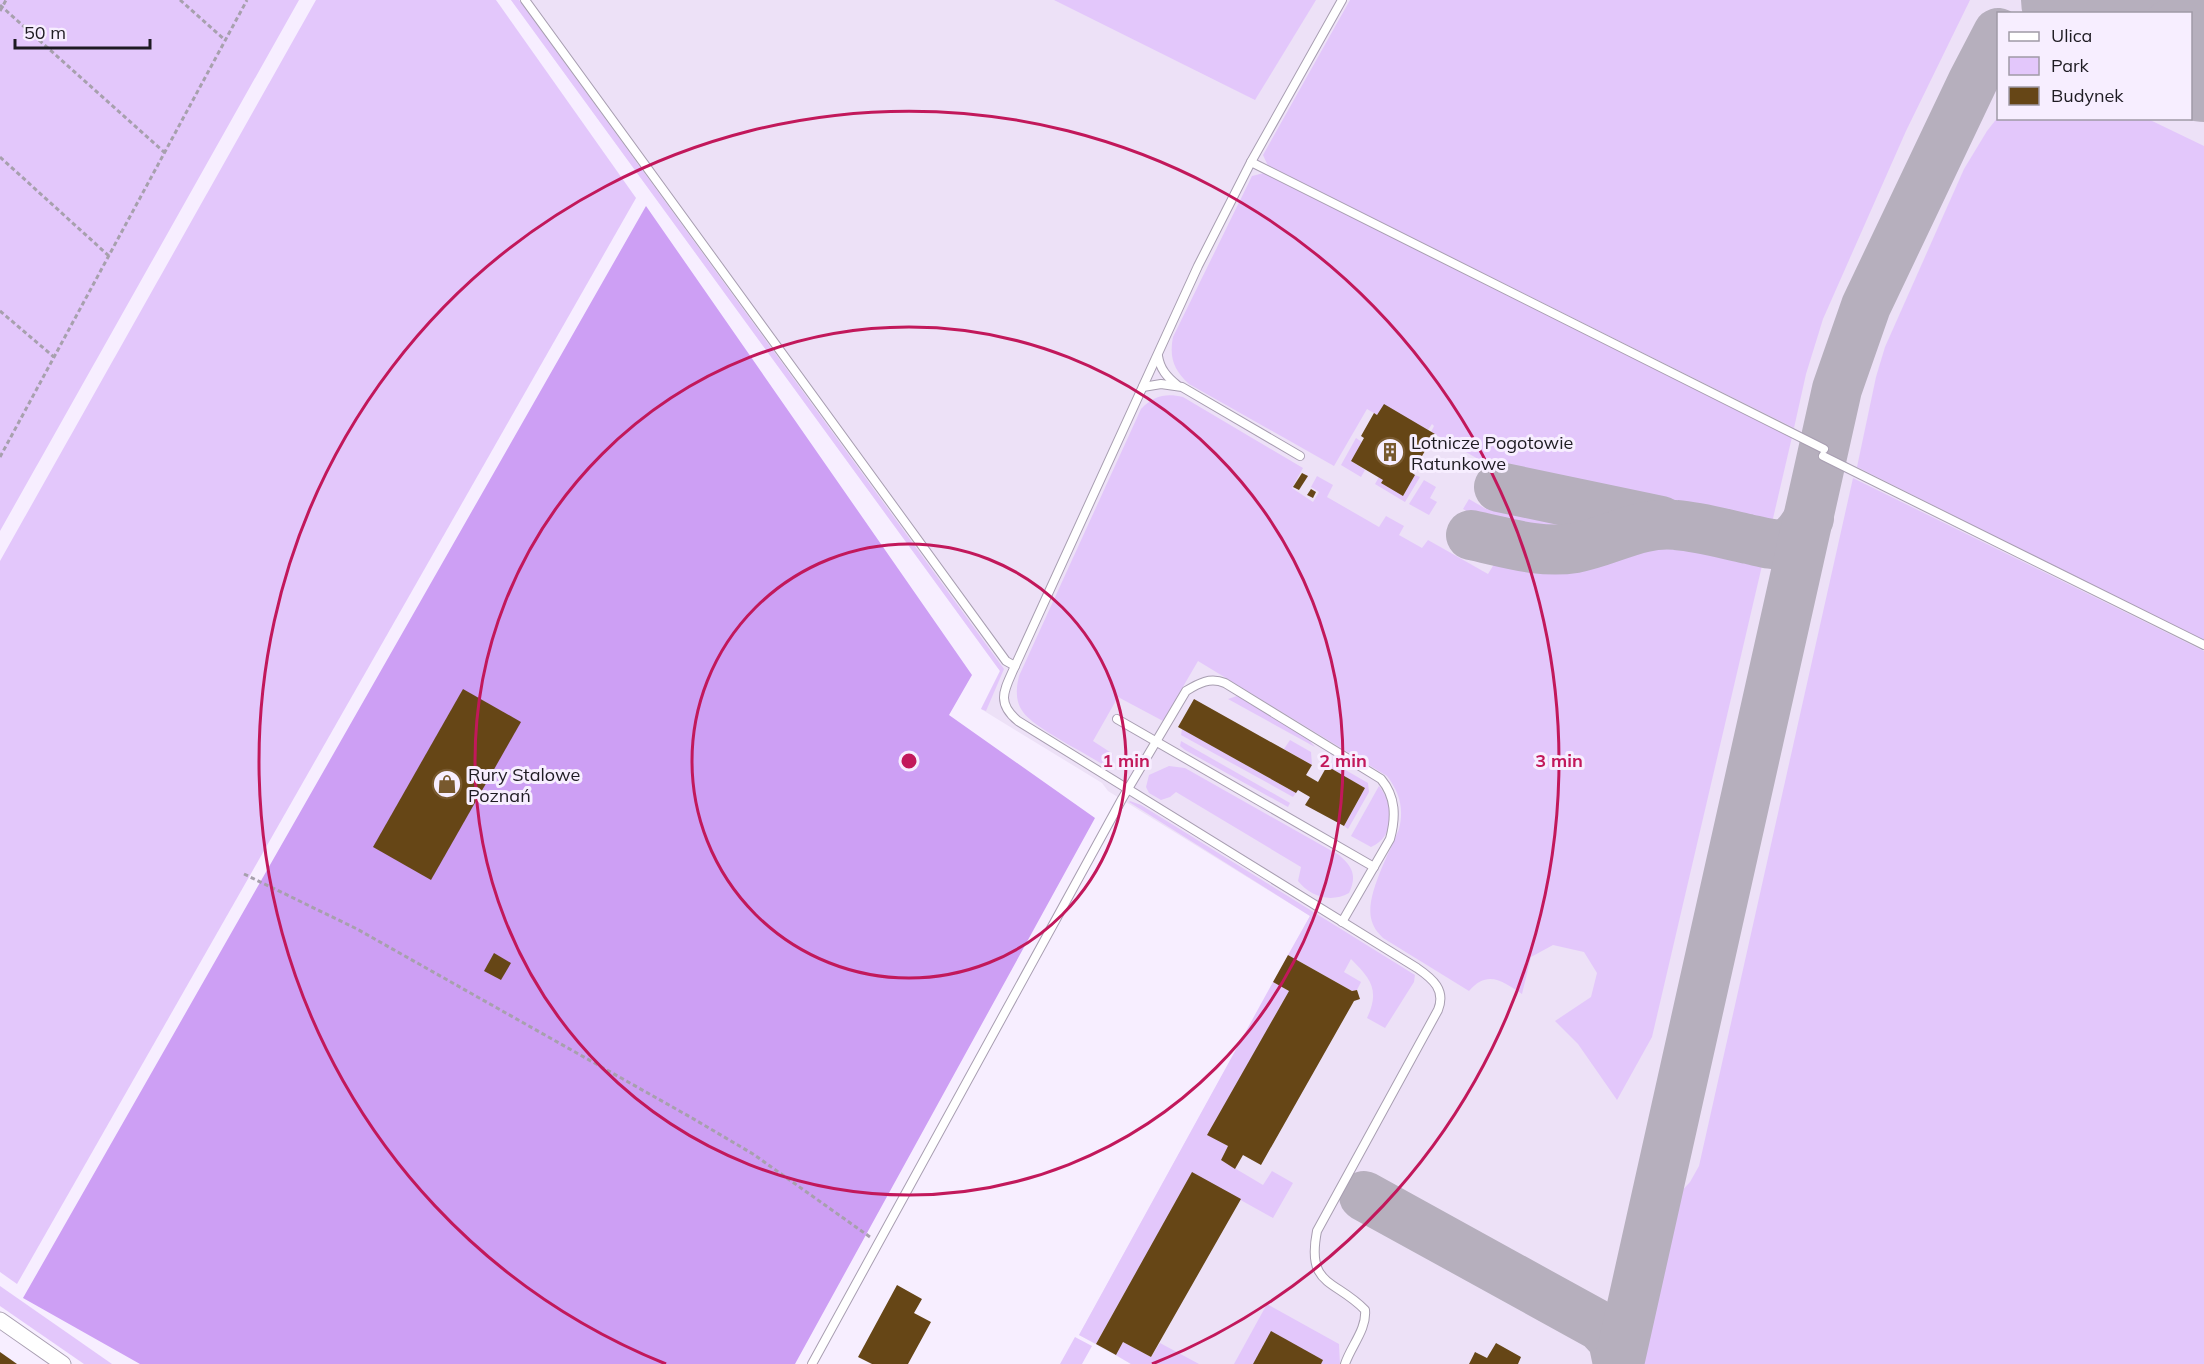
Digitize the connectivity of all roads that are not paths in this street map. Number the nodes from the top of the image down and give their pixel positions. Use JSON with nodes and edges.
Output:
{"nodes":[{"id":1,"x":525,"y":0,"type":"edge"},
{"id":2,"x":1342,"y":0,"type":"edge"},
{"id":3,"x":1251,"y":162,"type":"junction"},
{"id":4,"x":1158,"y":354,"type":"junction"},
{"id":5,"x":1143,"y":387,"type":"junction"},
{"id":6,"x":1182,"y":387,"type":"junction"},
{"id":7,"x":1300,"y":456,"type":"dead end"},
{"id":8,"x":2204,"y":645,"type":"edge"},
{"id":9,"x":1015,"y":666,"type":"junction"},
{"id":10,"x":1117,"y":719,"type":"dead end"},
{"id":11,"x":1155,"y":742,"type":"junction"},
{"id":12,"x":1128,"y":789,"type":"junction"},
{"id":13,"x":1374,"y":867,"type":"junction"},
{"id":14,"x":1342,"y":922,"type":"junction"},
{"id":15,"x":0,"y":1320,"type":"edge"},
{"id":16,"x":63,"y":1364,"type":"edge"},
{"id":17,"x":812,"y":1364,"type":"edge"},
{"id":18,"x":1345,"y":1364,"type":"edge"}],
"edges":[{"from":1,"to":9,"type":"lane"},
{"from":2,"to":3,"type":"lane"},
{"from":3,"to":4,"type":"lane"},
{"from":3,"to":8,"type":"lane"},
{"from":4,"to":5,"type":"lane"},
{"from":4,"to":6,"type":"lane"},
{"from":5,"to":6,"type":"lane"},
{"from":5,"to":9,"type":"lane"},
{"from":6,"to":7,"type":"lane"},
{"from":9,"to":12,"type":"lane"},
{"from":10,"to":11,"type":"lane"},
{"from":11,"to":12,"type":"lane"},
{"from":11,"to":13,"type":"lane"},
{"from":11,"to":13,"type":"lane"},
{"from":12,"to":14,"type":"lane"},
{"from":12,"to":17,"type":"lane"},
{"from":13,"to":14,"type":"lane"},
{"from":14,"to":18,"type":"lane"},
{"from":15,"to":16,"type":"street"}]}
